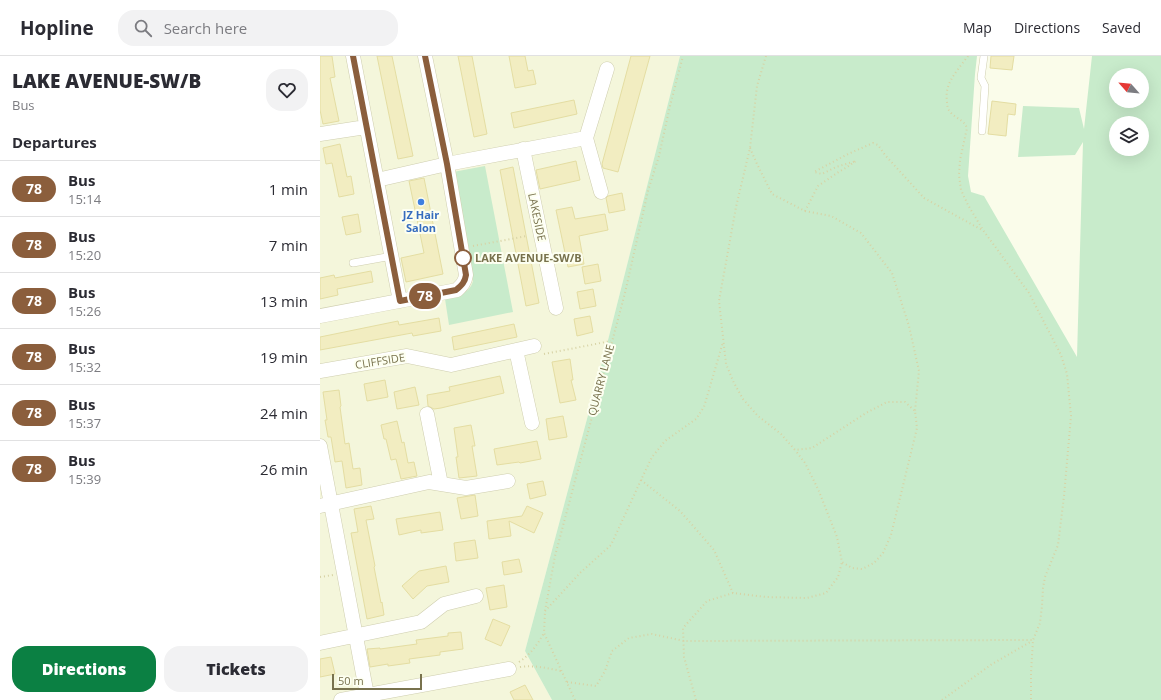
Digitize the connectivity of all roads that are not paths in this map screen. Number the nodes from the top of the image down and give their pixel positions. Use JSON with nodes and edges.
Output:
{"nodes":[{"id":1,"x":353,"y":56,"type":"edge"},
{"id":2,"x":425,"y":56,"type":"edge"},
{"id":3,"x":984,"y":56,"type":"edge"},
{"id":4,"x":607,"y":69,"type":"dead end"},
{"id":5,"x":366,"y":127,"type":"junction"},
{"id":6,"x":982,"y":131,"type":"dead end"},
{"id":7,"x":320,"y":134,"type":"edge"},
{"id":8,"x":586,"y":138,"type":"junction"},
{"id":9,"x":523,"y":149,"type":"junction"},
{"id":10,"x":447,"y":164,"type":"junction"},
{"id":11,"x":377,"y":180,"type":"junction"},
{"id":12,"x":601,"y":192,"type":"dead end"},
{"id":13,"x":392,"y":256,"type":"junction"},
{"id":14,"x":353,"y":262,"type":"dead end"},
{"id":15,"x":400,"y":301,"type":"junction"},
{"id":16,"x":556,"y":308,"type":"dead end"},
{"id":17,"x":320,"y":316,"type":"edge"},
{"id":18,"x":534,"y":346,"type":"road end"},
{"id":19,"x":516,"y":350,"type":"junction"},
{"id":20,"x":320,"y":371,"type":"edge"},
{"id":21,"x":427,"y":414,"type":"dead end"},
{"id":22,"x":532,"y":423,"type":"dead end"},
{"id":23,"x":320,"y":446,"type":"edge"},
{"id":24,"x":508,"y":481,"type":"dead end"},
{"id":25,"x":441,"y":484,"type":"junction"},
{"id":26,"x":325,"y":505,"type":"edge"},
{"id":27,"x":476,"y":596,"type":"dead end"},
{"id":28,"x":356,"y":636,"type":"junction"},
{"id":29,"x":320,"y":643,"type":"edge"},
{"id":30,"x":509,"y":669,"type":"road end"},
{"id":31,"x":367,"y":695,"type":"junction"},
{"id":32,"x":341,"y":700,"type":"edge"}],
"edges":[{"from":1,"to":5,"type":"street"},
{"from":2,"to":10,"type":"street"},
{"from":3,"to":6,"type":"lane"},
{"from":4,"to":8,"type":"street"},
{"from":5,"to":7,"type":"street"},
{"from":5,"to":11,"type":"street"},
{"from":8,"to":9,"type":"street"},
{"from":8,"to":12,"type":"street"},
{"from":9,"to":10,"type":"street"},
{"from":9,"to":16,"type":"street","name":"LAKESIDE"},
{"from":10,"to":11,"type":"street"},
{"from":10,"to":15,"type":"street"},
{"from":11,"to":13,"type":"street"},
{"from":13,"to":14,"type":"lane"},
{"from":13,"to":15,"type":"street"},
{"from":15,"to":17,"type":"street"},
{"from":18,"to":19,"type":"street","name":"CLIFFSIDE"},
{"from":19,"to":20,"type":"street","name":"CLIFFSIDE"},
{"from":19,"to":22,"type":"street"},
{"from":21,"to":25,"type":"street"},
{"from":23,"to":26,"type":"street"},
{"from":24,"to":25,"type":"street"},
{"from":25,"to":26,"type":"street"},
{"from":26,"to":28,"type":"street"},
{"from":27,"to":28,"type":"street"},
{"from":28,"to":29,"type":"street"},
{"from":28,"to":31,"type":"street"},
{"from":30,"to":31,"type":"street"},
{"from":31,"to":32,"type":"street"}]}
